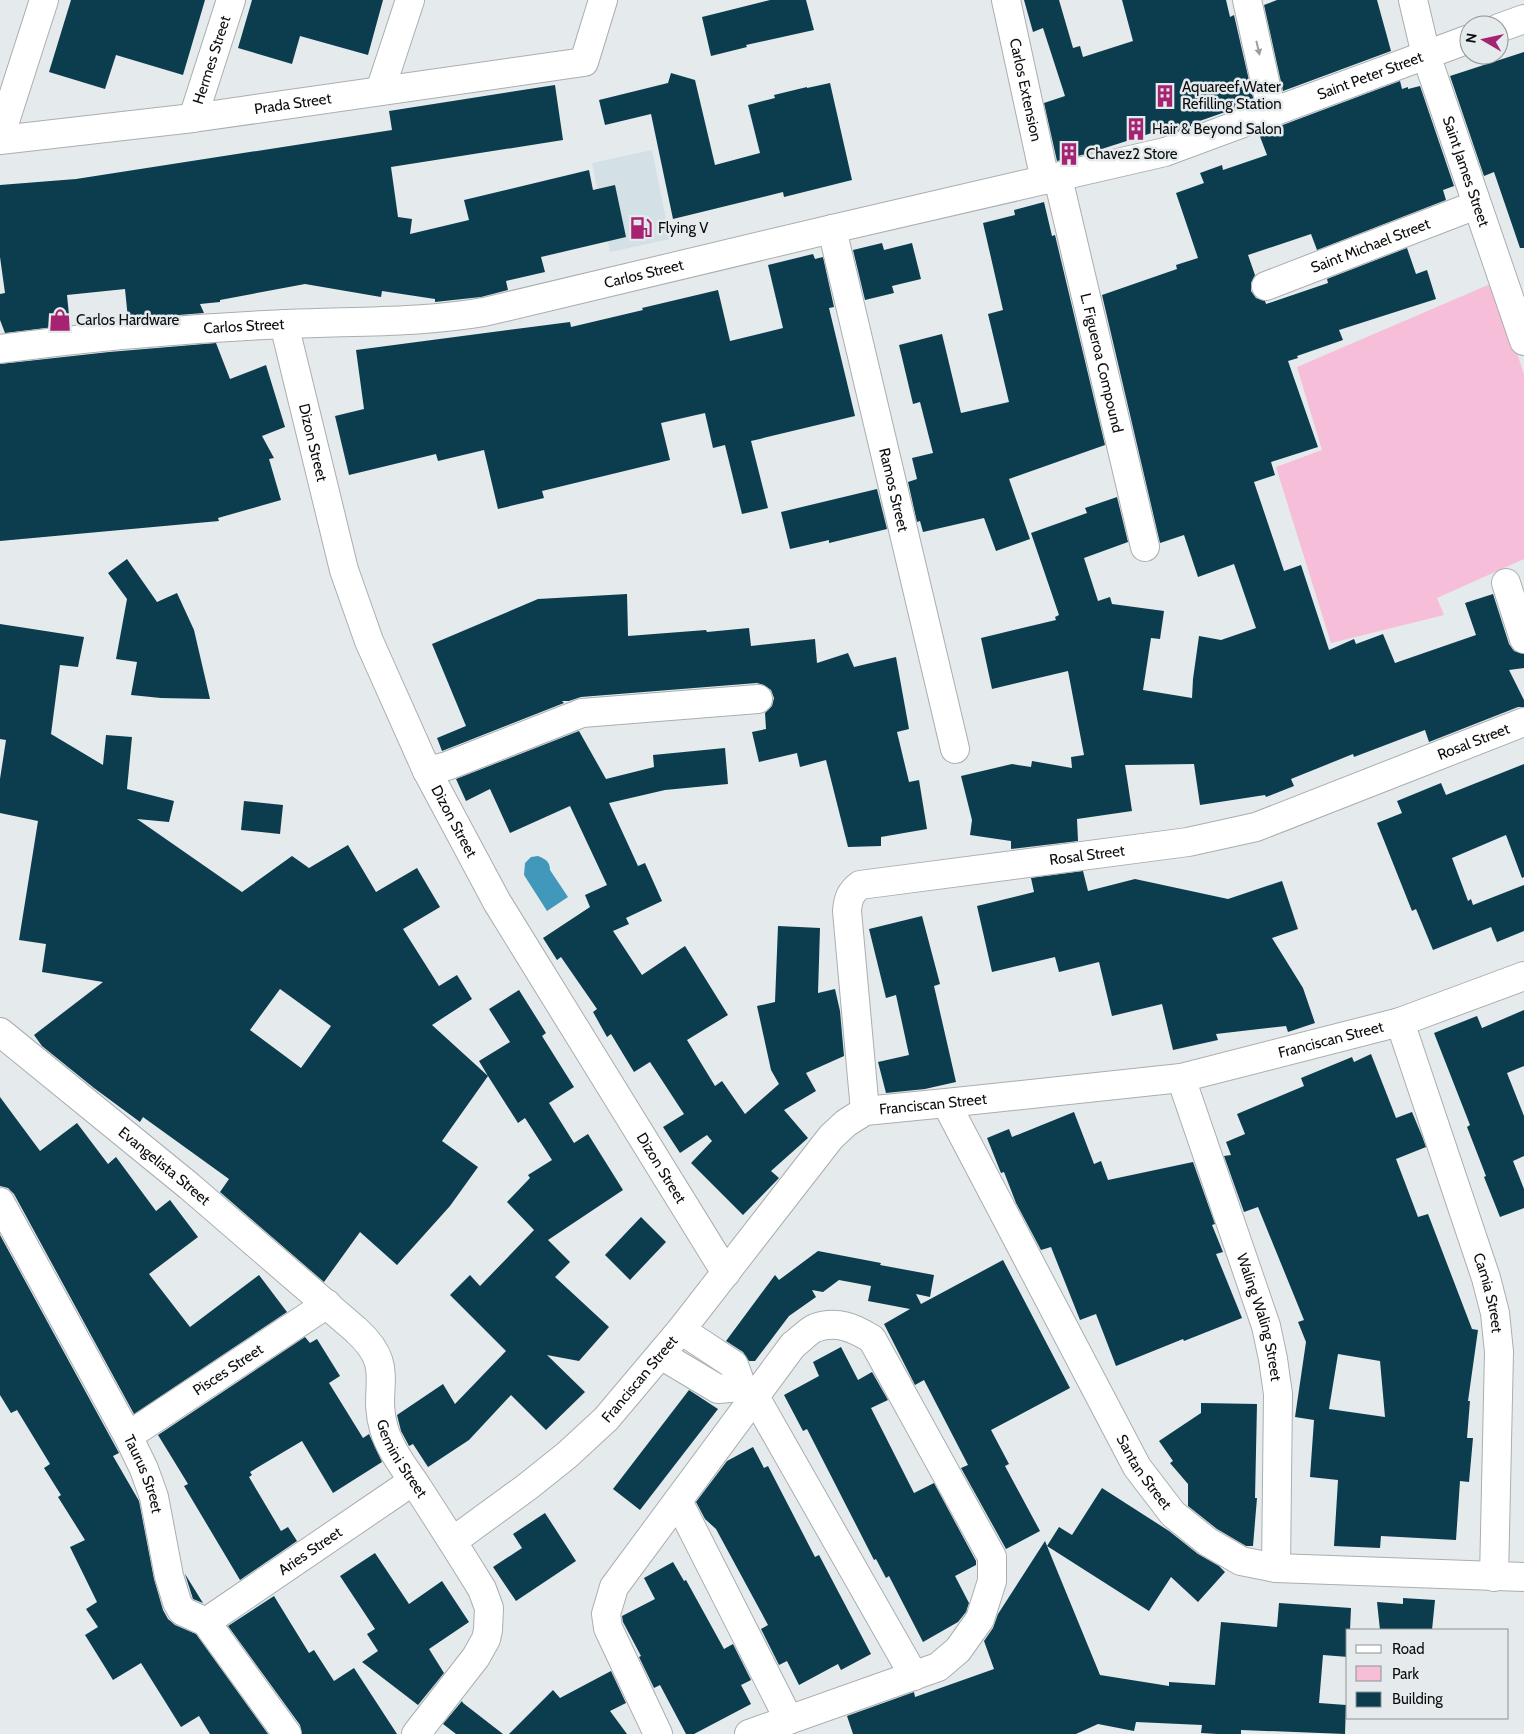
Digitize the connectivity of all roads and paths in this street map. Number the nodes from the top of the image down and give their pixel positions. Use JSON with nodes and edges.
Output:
{"nodes":[{"id":1,"x":44,"y":0,"type":"edge"},
{"id":2,"x":231,"y":0,"type":"edge"},
{"id":3,"x":410,"y":0,"type":"edge"},
{"id":4,"x":603,"y":0,"type":"edge"},
{"id":5,"x":1006,"y":0,"type":"edge"},
{"id":6,"x":1247,"y":0,"type":"edge"},
{"id":7,"x":1413,"y":0,"type":"edge"},
{"id":8,"x":1524,"y":19,"type":"edge"},
{"id":9,"x":1509,"y":24,"type":"edge"},
{"id":10,"x":1459,"y":43,"type":"edge"},
{"id":11,"x":1426,"y":55,"type":"junction"},
{"id":12,"x":380,"y":91,"type":"junction"},
{"id":13,"x":1272,"y":112,"type":"junction"},
{"id":14,"x":193,"y":118,"type":"junction"},
{"id":15,"x":0,"y":139,"type":"edge"},
{"id":16,"x":1052,"y":179,"type":"junction"},
{"id":17,"x":1476,"y":205,"type":"junction"},
{"id":18,"x":832,"y":229,"type":"junction"},
{"id":19,"x":1266,"y":286,"type":"dead end"},
{"id":20,"x":284,"y":324,"type":"junction"},
{"id":21,"x":1524,"y":341,"type":"edge"},
{"id":22,"x":0,"y":349,"type":"edge"},
{"id":23,"x":1145,"y":548,"type":"dead end"},
{"id":24,"x":1506,"y":583,"type":"dead end"},
{"id":25,"x":1524,"y":639,"type":"edge"},
{"id":26,"x":758,"y":699,"type":"dead end"},
{"id":27,"x":1524,"y":722,"type":"edge"},
{"id":28,"x":955,"y":749,"type":"dead end"},
{"id":29,"x":427,"y":771,"type":"junction"},
{"id":30,"x":1524,"y":976,"type":"edge"},
{"id":31,"x":1400,"y":1022,"type":"junction"},
{"id":32,"x":0,"y":1032,"type":"edge"},
{"id":33,"x":1181,"y":1078,"type":"junction"},
{"id":34,"x":946,"y":1103,"type":"junction"},
{"id":35,"x":865,"y":1110,"type":"junction"},
{"id":36,"x":0,"y":1202,"type":"edge"},
{"id":37,"x":726,"y":1272,"type":"junction"},
{"id":38,"x":327,"y":1304,"type":"junction"},
{"id":39,"x":681,"y":1330,"type":"junction"},
{"id":40,"x":661,"y":1355,"type":"junction"},
{"id":41,"x":748,"y":1391,"type":"junction"},
{"id":42,"x":128,"y":1436,"type":"junction"},
{"id":43,"x":413,"y":1481,"type":"junction"},
{"id":44,"x":678,"y":1500,"type":"junction"},
{"id":45,"x":452,"y":1541,"type":"junction"},
{"id":46,"x":1276,"y":1568,"type":"junction"},
{"id":47,"x":1494,"y":1577,"type":"junction"},
{"id":48,"x":1524,"y":1577,"type":"edge"},
{"id":49,"x":206,"y":1622,"type":"junction"},
{"id":50,"x":914,"y":1676,"type":"junction"},
{"id":51,"x":789,"y":1720,"type":"junction"},
{"id":52,"x":287,"y":1734,"type":"edge"},
{"id":53,"x":416,"y":1734,"type":"edge"},
{"id":54,"x":658,"y":1734,"type":"edge"},
{"id":55,"x":749,"y":1734,"type":"edge"}],
"edges":[{"from":1,"to":15,"type":"street"},
{"from":2,"to":14,"type":"street","name":"Hermes Street"},
{"from":3,"to":12,"type":"street"},
{"from":4,"to":12,"type":"street","name":"Prada Street"},
{"from":5,"to":16,"type":"street","name":"Carlos Extension"},
{"from":6,"to":13,"type":"street","one_way":true},
{"from":7,"to":11,"type":"street","name":"Saint James Street"},
{"from":8,"to":9,"type":"street"},
{"from":10,"to":11,"type":"street","name":"Saint Peter Street"},
{"from":11,"to":13,"type":"street","name":"Saint Peter Street"},
{"from":11,"to":17,"type":"street","name":"Saint James Street"},
{"from":12,"to":14,"type":"street","name":"Prada Street"},
{"from":13,"to":16,"type":"street","name":"Carlos Street"},
{"from":14,"to":15,"type":"street","name":"Prada Street"},
{"from":16,"to":18,"type":"street","name":"Carlos Street"},
{"from":16,"to":23,"type":"street","name":"L. Figueroa Compound"},
{"from":17,"to":19,"type":"street","name":"Saint Michael Street"},
{"from":17,"to":21,"type":"street","name":"Saint James Street"},
{"from":18,"to":20,"type":"street","name":"Carlos Street"},
{"from":18,"to":28,"type":"street","name":"Ramos Street"},
{"from":20,"to":22,"type":"street","name":"Carlos Street"},
{"from":20,"to":29,"type":"street","name":"Dizon Street"},
{"from":24,"to":25,"type":"street"},
{"from":26,"to":29,"type":"street"},
{"from":27,"to":35,"type":"street","name":"Rosal Street"},
{"from":29,"to":37,"type":"street","name":"Dizon Street"},
{"from":30,"to":31,"type":"street","name":"Franciscan Street"},
{"from":31,"to":33,"type":"street","name":"Franciscan Street"},
{"from":31,"to":47,"type":"street","name":"Camia Street"},
{"from":32,"to":38,"type":"street","name":"Evangelista Street"},
{"from":33,"to":34,"type":"street","name":"Franciscan Street"},
{"from":33,"to":46,"type":"street","name":"Waling Waling Street"},
{"from":34,"to":35,"type":"street","name":"Franciscan Street"},
{"from":34,"to":46,"type":"street","name":"Santan Street"},
{"from":35,"to":37,"type":"street","name":"Franciscan Street"},
{"from":36,"to":42,"type":"street","name":"Taurus Street"},
{"from":37,"to":39,"type":"street","name":"Franciscan Street"},
{"from":38,"to":42,"type":"street","name":"Pisces Street"},
{"from":38,"to":43,"type":"street","name":"Gemini Street"},
{"from":39,"to":40,"type":"street","name":"Franciscan Street"},
{"from":39,"to":41,"type":"street"},
{"from":40,"to":41,"type":"street"},
{"from":40,"to":45,"type":"street","name":"Franciscan Street"},
{"from":41,"to":44,"type":"street"},
{"from":41,"to":50,"type":"street"},
{"from":41,"to":50,"type":"street"},
{"from":42,"to":49,"type":"street","name":"Taurus Street"},
{"from":43,"to":45,"type":"street","name":"Gemini Street"},
{"from":43,"to":49,"type":"street","name":"Aries Street"},
{"from":44,"to":51,"type":"street"},
{"from":44,"to":54,"type":"street"},
{"from":45,"to":53,"type":"street","name":"Gemini Street"},
{"from":46,"to":47,"type":"street","name":"Santan Street"},
{"from":47,"to":48,"type":"street","name":"Santan Street"},
{"from":49,"to":52,"type":"street","name":"Taurus Street"},
{"from":50,"to":51,"type":"street"},
{"from":51,"to":55,"type":"street"}]}
